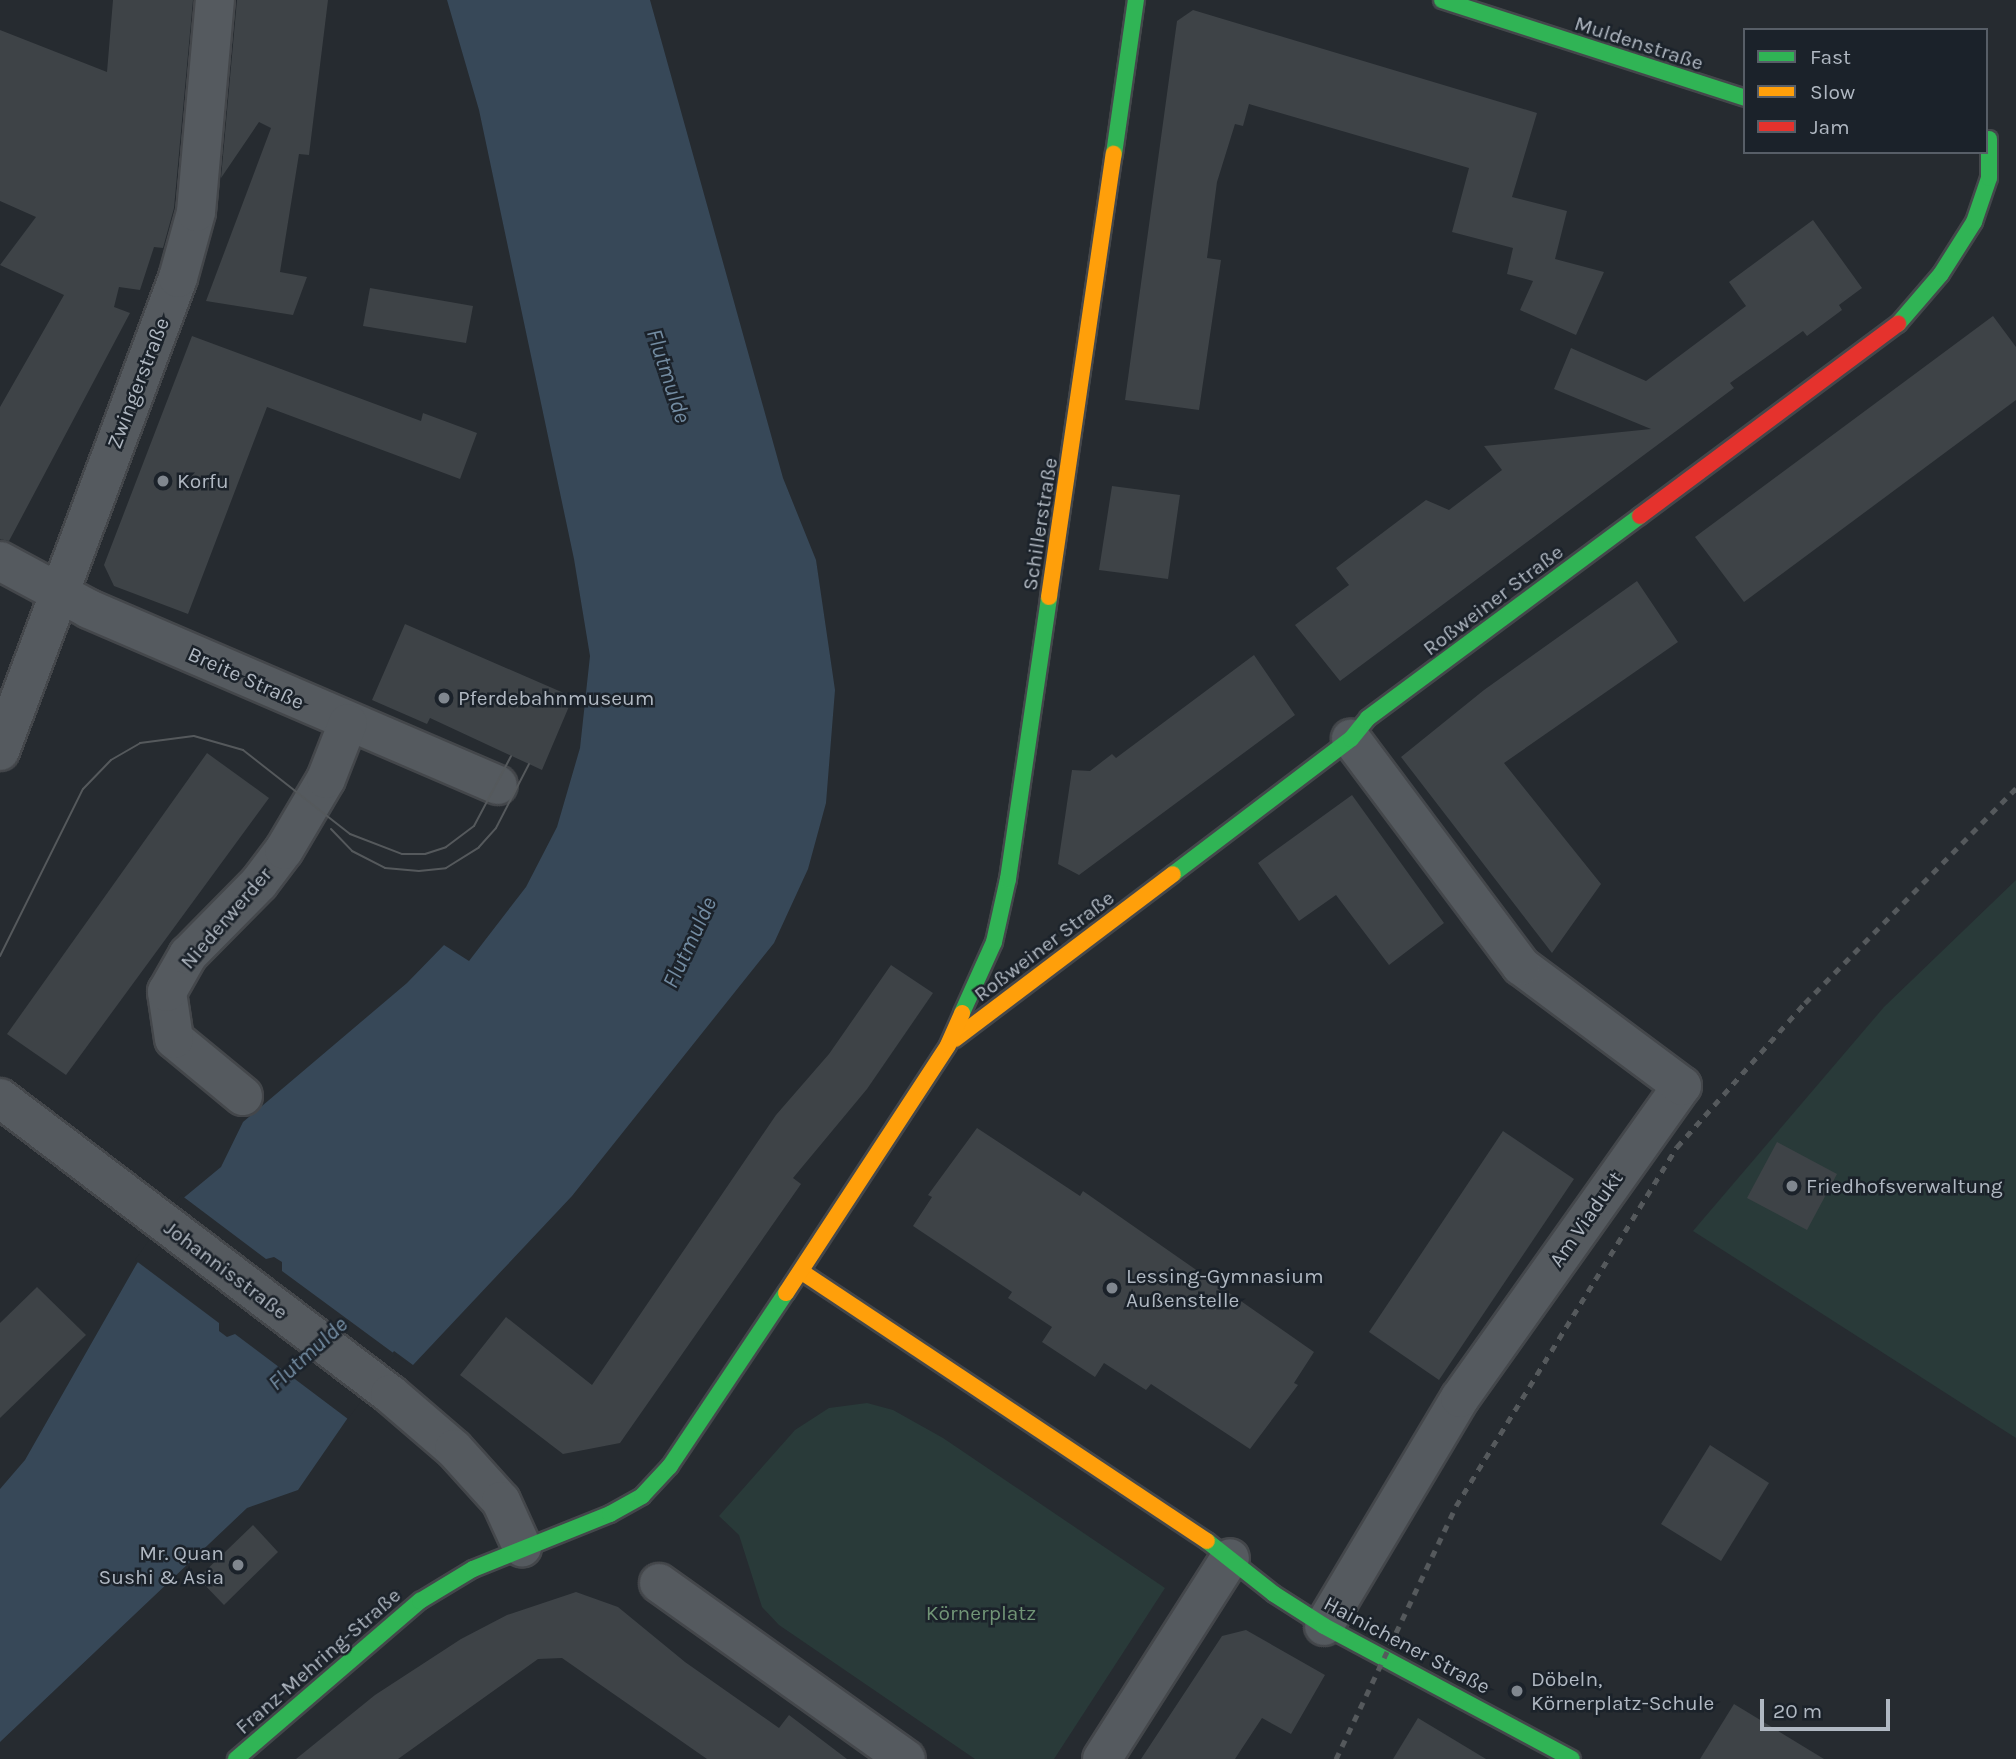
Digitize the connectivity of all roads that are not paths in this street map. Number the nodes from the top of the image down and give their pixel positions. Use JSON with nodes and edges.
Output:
{"nodes":[{"id":1,"x":215,"y":0,"type":"edge"},
{"id":2,"x":1136,"y":0,"type":"edge"},
{"id":3,"x":1442,"y":0,"type":"edge"},
{"id":4,"x":1743,"y":97,"type":"edge"},
{"id":5,"x":1993,"y":138,"type":"edge"},
{"id":6,"x":0,"y":561,"type":"edge"},
{"id":7,"x":57,"y":592,"type":"junction"},
{"id":8,"x":348,"y":723,"type":"junction"},
{"id":9,"x":1351,"y":739,"type":"junction"},
{"id":10,"x":0,"y":751,"type":"edge"},
{"id":11,"x":498,"y":785,"type":"dead end"},
{"id":12,"x":948,"y":1045,"type":"junction"},
{"id":13,"x":243,"y":1096,"type":"dead end"},
{"id":14,"x":0,"y":1098,"type":"edge"},
{"id":15,"x":802,"y":1272,"type":"junction"},
{"id":16,"x":522,"y":1547,"type":"junction"},
{"id":17,"x":1230,"y":1558,"type":"junction"},
{"id":18,"x":659,"y":1583,"type":"dead end"},
{"id":19,"x":1324,"y":1626,"type":"junction"},
{"id":20,"x":896,"y":1756,"type":"edge"},
{"id":21,"x":236,"y":1759,"type":"edge"},
{"id":22,"x":1102,"y":1759,"type":"edge"},
{"id":23,"x":1572,"y":1759,"type":"edge"}],
"edges":[{"from":1,"to":7,"type":"street","name":"Zwingerstraße"},
{"from":2,"to":12,"type":"main road","name":"Schillerstraße"},
{"from":3,"to":4,"type":"main road","name":"Muldenstraße"},
{"from":5,"to":9,"type":"main road","name":"Roßweiner Straße"},
{"from":6,"to":7,"type":"street","name":"Breite Straße"},
{"from":7,"to":8,"type":"street","name":"Breite Straße"},
{"from":7,"to":10,"type":"street","name":"Zwingerstraße"},
{"from":8,"to":11,"type":"street","name":"Breite Straße"},
{"from":8,"to":13,"type":"street","name":"Niederwerder"},
{"from":9,"to":12,"type":"main road","name":"Roßweiner Straße"},
{"from":9,"to":19,"type":"street","name":"Am Viadukt"},
{"from":12,"to":15,"type":"main road"},
{"from":14,"to":16,"type":"street","name":"Johannisstraße"},
{"from":15,"to":16,"type":"main road","name":"Franz-Mehring-Straße"},
{"from":15,"to":17,"type":"main road"},
{"from":16,"to":21,"type":"main road","name":"Franz-Mehring-Straße"},
{"from":17,"to":19,"type":"main road","name":"Hainichener Straße"},
{"from":17,"to":22,"type":"street"},
{"from":18,"to":20,"type":"street"},
{"from":19,"to":23,"type":"main road","name":"Hainichener Straße"}]}
